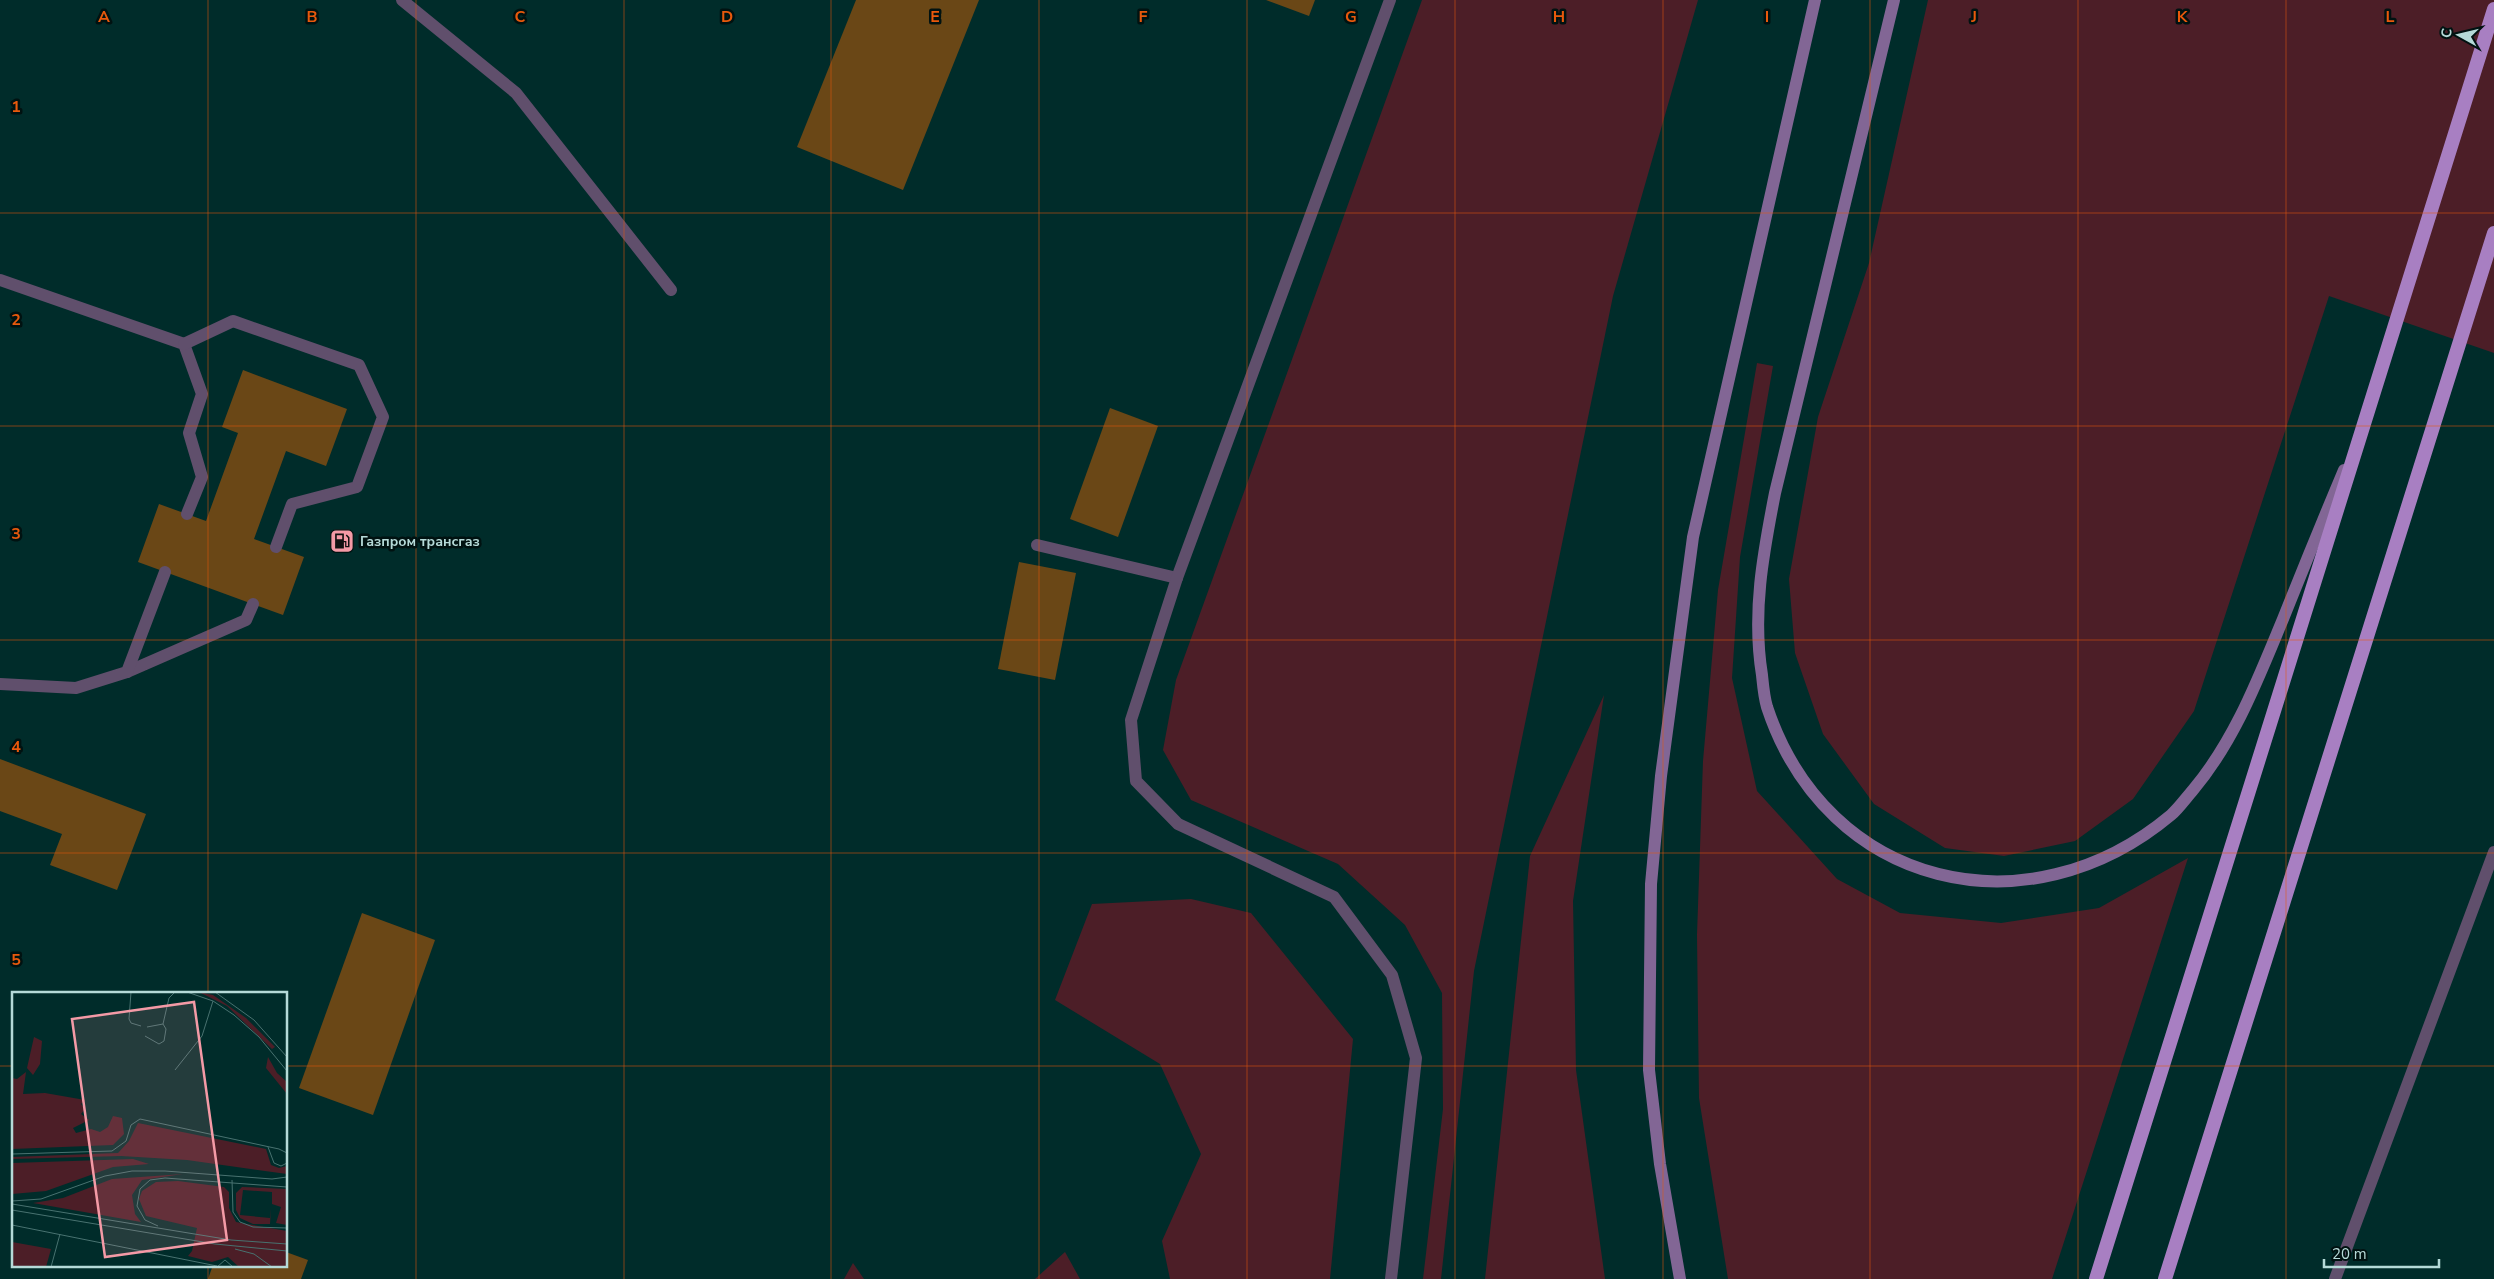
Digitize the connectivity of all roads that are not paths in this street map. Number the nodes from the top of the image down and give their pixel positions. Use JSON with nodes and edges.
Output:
{"nodes":[{"id":1,"x":402,"y":0,"type":"edge"},
{"id":2,"x":1390,"y":0,"type":"edge"},
{"id":3,"x":1815,"y":0,"type":"edge"},
{"id":4,"x":1894,"y":0,"type":"edge"},
{"id":5,"x":2494,"y":8,"type":"edge"},
{"id":6,"x":2494,"y":233,"type":"edge"},
{"id":7,"x":6,"y":282,"type":"edge"},
{"id":8,"x":671,"y":290,"type":"dead end"},
{"id":9,"x":184,"y":344,"type":"junction"},
{"id":10,"x":2374,"y":396,"type":"junction"},
{"id":11,"x":188,"y":514,"type":"dead end"},
{"id":12,"x":1037,"y":545,"type":"dead end"},
{"id":13,"x":276,"y":547,"type":"dead end"},
{"id":14,"x":165,"y":572,"type":"dead end"},
{"id":15,"x":1177,"y":578,"type":"junction"},
{"id":16,"x":253,"y":604,"type":"dead end"},
{"id":17,"x":127,"y":672,"type":"junction"},
{"id":18,"x":0,"y":684,"type":"edge"},
{"id":19,"x":2494,"y":852,"type":"edge"},
{"id":20,"x":1391,"y":1279,"type":"edge"},
{"id":21,"x":1680,"y":1279,"type":"edge"},
{"id":22,"x":2096,"y":1279,"type":"edge"},
{"id":23,"x":2165,"y":1279,"type":"edge"},
{"id":24,"x":2335,"y":1279,"type":"edge"}],
"edges":[{"from":1,"to":8,"type":"street"},
{"from":2,"to":15,"type":"street"},
{"from":3,"to":21,"type":"main road"},
{"from":4,"to":10,"type":"main road"},
{"from":5,"to":10,"type":"highway"},
{"from":6,"to":23,"type":"highway"},
{"from":7,"to":9,"type":"street"},
{"from":9,"to":11,"type":"street"},
{"from":9,"to":13,"type":"street"},
{"from":10,"to":22,"type":"highway"},
{"from":12,"to":15,"type":"street"},
{"from":14,"to":17,"type":"street"},
{"from":15,"to":20,"type":"street"},
{"from":16,"to":17,"type":"street"},
{"from":17,"to":18,"type":"street"},
{"from":19,"to":24,"type":"street"}]}
